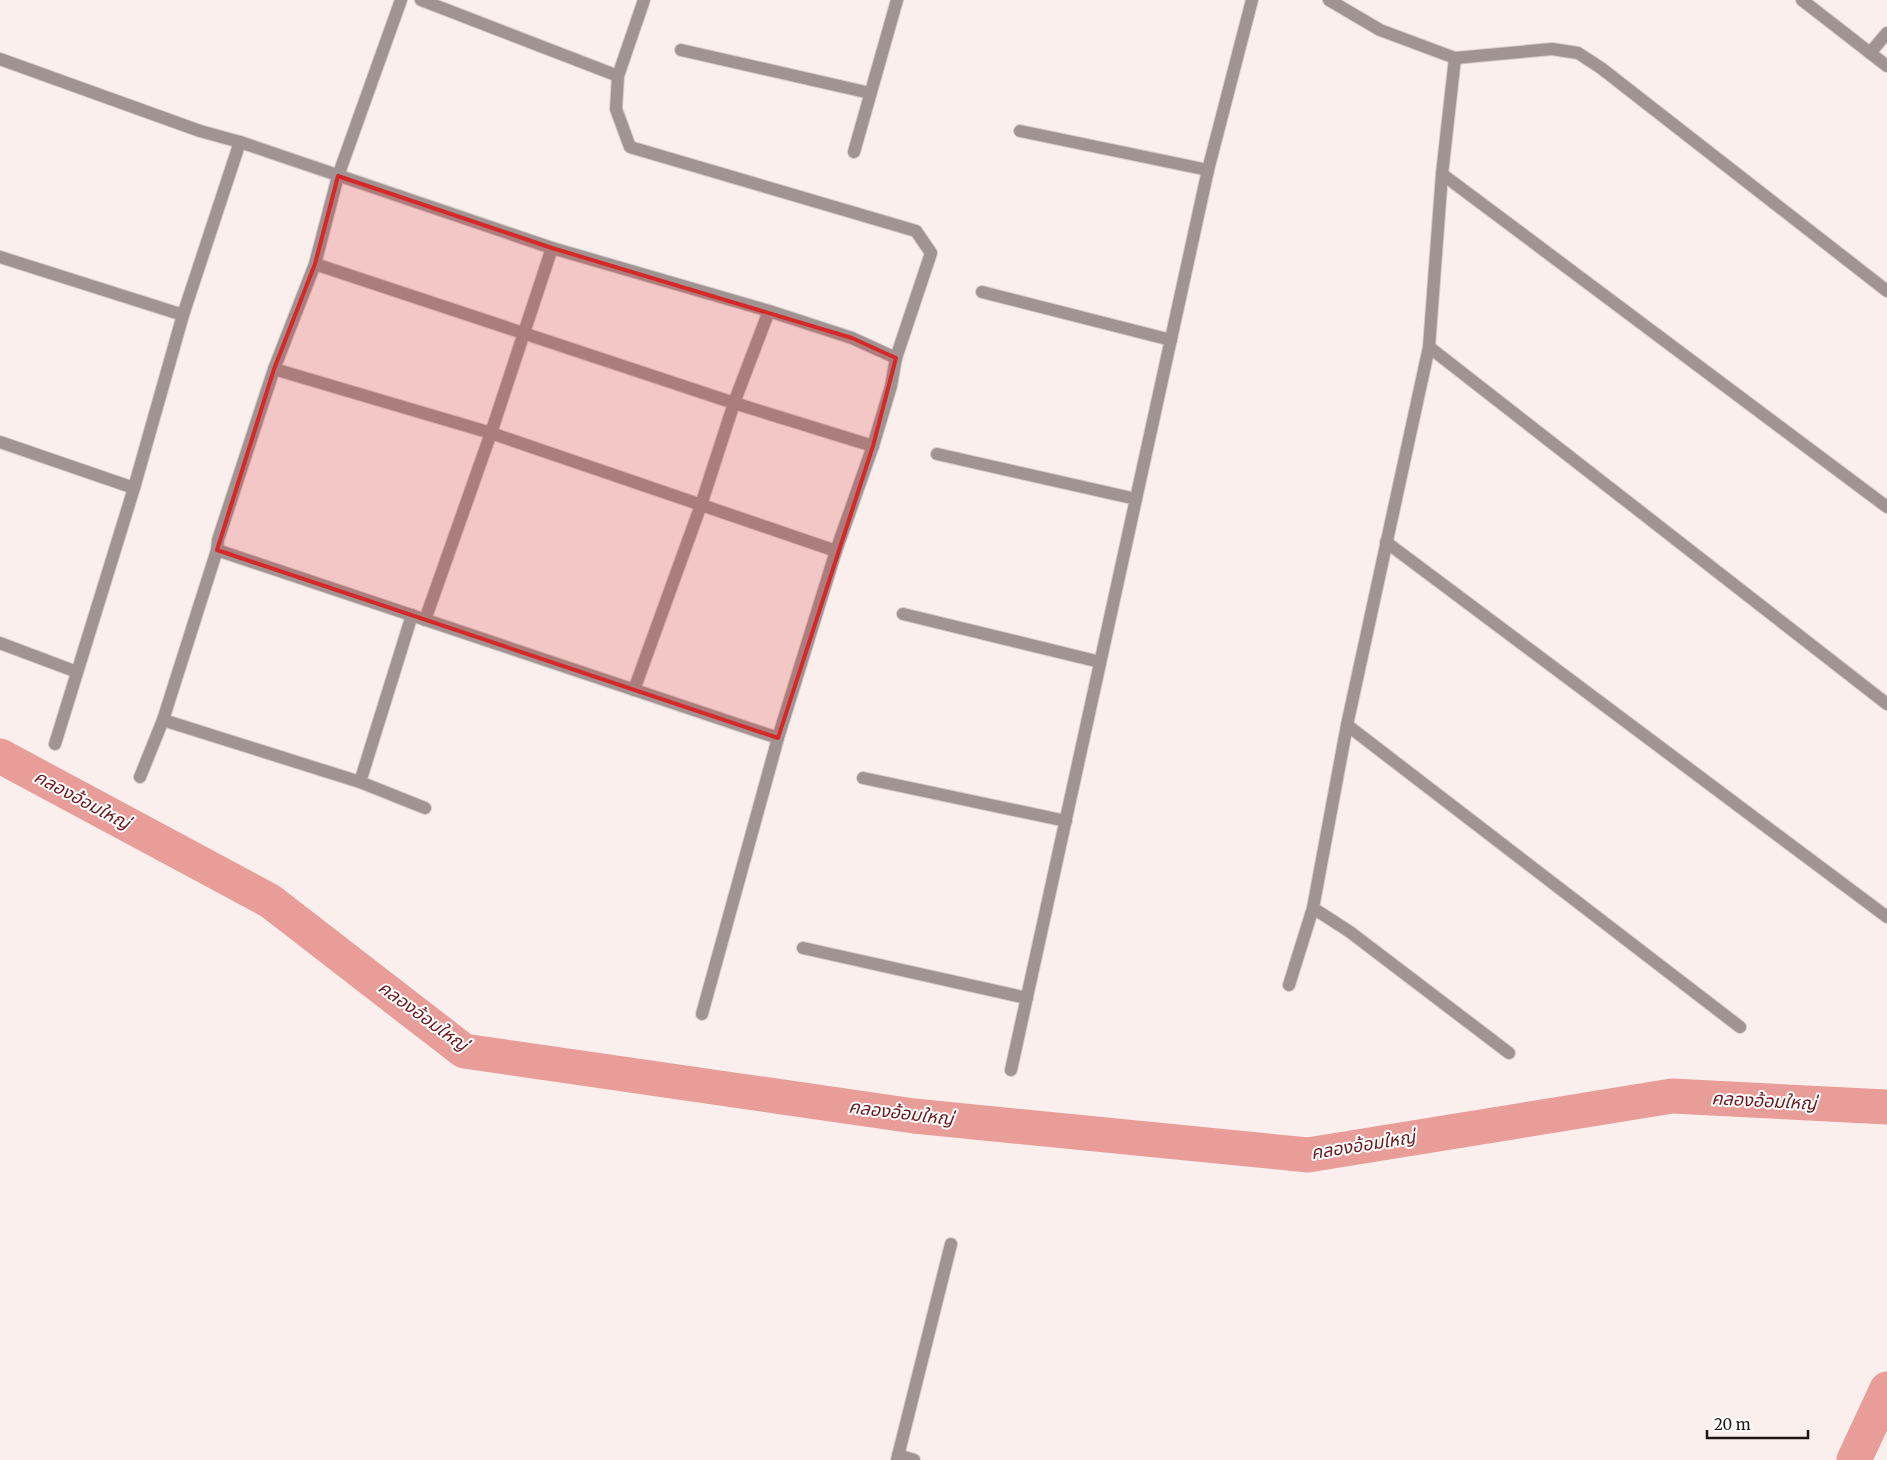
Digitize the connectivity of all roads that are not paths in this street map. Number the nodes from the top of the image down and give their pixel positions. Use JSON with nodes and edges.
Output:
{"nodes":[{"id":1,"x":400,"y":0,"type":"edge"},
{"id":2,"x":420,"y":0,"type":"edge"},
{"id":3,"x":644,"y":0,"type":"edge"},
{"id":4,"x":897,"y":0,"type":"edge"},
{"id":5,"x":1252,"y":0,"type":"edge"},
{"id":6,"x":1330,"y":0,"type":"edge"},
{"id":7,"x":1802,"y":0,"type":"edge"},
{"id":8,"x":1887,"y":33,"type":"edge"},
{"id":9,"x":681,"y":50,"type":"dead end"},
{"id":10,"x":1870,"y":53,"type":"junction"},
{"id":11,"x":1456,"y":58,"type":"junction"},
{"id":12,"x":0,"y":59,"type":"edge"},
{"id":13,"x":1887,"y":66,"type":"edge"},
{"id":14,"x":618,"y":76,"type":"junction"},
{"id":15,"x":870,"y":93,"type":"junction"},
{"id":16,"x":1020,"y":131,"type":"dead end"},
{"id":17,"x":240,"y":142,"type":"junction"},
{"id":18,"x":854,"y":152,"type":"dead end"},
{"id":19,"x":1208,"y":170,"type":"junction"},
{"id":20,"x":1442,"y":174,"type":"junction"},
{"id":21,"x":338,"y":176,"type":"junction"},
{"id":22,"x":552,"y":248,"type":"junction"},
{"id":23,"x":0,"y":257,"type":"edge"},
{"id":24,"x":315,"y":264,"type":"junction"},
{"id":25,"x":1887,"y":291,"type":"edge"},
{"id":26,"x":982,"y":292,"type":"dead end"},
{"id":27,"x":769,"y":311,"type":"junction"},
{"id":28,"x":182,"y":315,"type":"junction"},
{"id":29,"x":524,"y":332,"type":"junction"},
{"id":30,"x":1171,"y":340,"type":"junction"},
{"id":31,"x":1429,"y":347,"type":"junction"},
{"id":32,"x":896,"y":358,"type":"junction"},
{"id":33,"x":274,"y":369,"type":"junction"},
{"id":34,"x":734,"y":403,"type":"junction"},
{"id":35,"x":491,"y":434,"type":"junction"},
{"id":36,"x":0,"y":442,"type":"edge"},
{"id":37,"x":873,"y":446,"type":"junction"},
{"id":38,"x":937,"y":454,"type":"dead end"},
{"id":39,"x":134,"y":488,"type":"junction"},
{"id":40,"x":1136,"y":500,"type":"junction"},
{"id":41,"x":701,"y":505,"type":"junction"},
{"id":42,"x":1887,"y":507,"type":"edge"},
{"id":43,"x":1386,"y":542,"type":"junction"},
{"id":44,"x":217,"y":550,"type":"junction"},
{"id":45,"x":836,"y":551,"type":"junction"},
{"id":46,"x":903,"y":614,"type":"dead end"},
{"id":47,"x":412,"y":615,"type":"junction"},
{"id":48,"x":425,"y":620,"type":"junction"},
{"id":49,"x":0,"y":643,"type":"edge"},
{"id":50,"x":1100,"y":662,"type":"junction"},
{"id":51,"x":77,"y":672,"type":"junction"},
{"id":52,"x":634,"y":690,"type":"junction"},
{"id":53,"x":1887,"y":704,"type":"edge"},
{"id":54,"x":163,"y":720,"type":"junction"},
{"id":55,"x":1347,"y":725,"type":"junction"},
{"id":56,"x":778,"y":738,"type":"junction"},
{"id":57,"x":55,"y":744,"type":"dead end"},
{"id":58,"x":140,"y":777,"type":"dead end"},
{"id":59,"x":862,"y":778,"type":"dead end"},
{"id":60,"x":360,"y":782,"type":"junction"},
{"id":61,"x":425,"y":808,"type":"dead end"},
{"id":62,"x":1066,"y":821,"type":"junction"},
{"id":63,"x":1313,"y":908,"type":"junction"},
{"id":64,"x":1887,"y":917,"type":"edge"},
{"id":65,"x":804,"y":948,"type":"dead end"},
{"id":66,"x":1289,"y":985,"type":"dead end"},
{"id":67,"x":1027,"y":998,"type":"junction"},
{"id":68,"x":702,"y":1014,"type":"dead end"},
{"id":69,"x":1740,"y":1028,"type":"dead end"},
{"id":70,"x":1509,"y":1053,"type":"dead end"},
{"id":71,"x":1011,"y":1070,"type":"dead end"},
{"id":72,"x":951,"y":1244,"type":"dead end"},
{"id":73,"x":897,"y":1457,"type":"edge"},
{"id":74,"x":914,"y":1460,"type":"edge"}],
"edges":[{"from":1,"to":21,"type":"street"},
{"from":2,"to":14,"type":"street"},
{"from":3,"to":14,"type":"street"},
{"from":4,"to":15,"type":"street"},
{"from":5,"to":19,"type":"street"},
{"from":6,"to":11,"type":"street"},
{"from":7,"to":10,"type":"street"},
{"from":8,"to":10,"type":"street"},
{"from":9,"to":15,"type":"street"},
{"from":10,"to":13,"type":"street"},
{"from":11,"to":20,"type":"street"},
{"from":11,"to":25,"type":"street"},
{"from":12,"to":17,"type":"street"},
{"from":14,"to":32,"type":"street"},
{"from":15,"to":18,"type":"street"},
{"from":16,"to":19,"type":"street"},
{"from":17,"to":21,"type":"street"},
{"from":17,"to":28,"type":"street"},
{"from":19,"to":30,"type":"street"},
{"from":20,"to":31,"type":"street"},
{"from":20,"to":42,"type":"street"},
{"from":21,"to":22,"type":"street"},
{"from":21,"to":24,"type":"street"},
{"from":22,"to":27,"type":"street"},
{"from":22,"to":29,"type":"street"},
{"from":23,"to":28,"type":"street"},
{"from":24,"to":29,"type":"street"},
{"from":24,"to":33,"type":"street"},
{"from":26,"to":30,"type":"street"},
{"from":27,"to":32,"type":"street"},
{"from":27,"to":34,"type":"street"},
{"from":28,"to":39,"type":"street"},
{"from":29,"to":34,"type":"street"},
{"from":29,"to":35,"type":"street"},
{"from":30,"to":40,"type":"street"},
{"from":31,"to":43,"type":"street"},
{"from":31,"to":53,"type":"street"},
{"from":32,"to":37,"type":"street"},
{"from":33,"to":35,"type":"street"},
{"from":33,"to":44,"type":"street"},
{"from":34,"to":37,"type":"street"},
{"from":34,"to":41,"type":"street"},
{"from":35,"to":41,"type":"street"},
{"from":35,"to":48,"type":"street"},
{"from":36,"to":39,"type":"street"},
{"from":37,"to":45,"type":"street"},
{"from":38,"to":40,"type":"street"},
{"from":39,"to":51,"type":"street"},
{"from":40,"to":50,"type":"street"},
{"from":41,"to":45,"type":"street"},
{"from":41,"to":52,"type":"street"},
{"from":43,"to":55,"type":"street"},
{"from":43,"to":64,"type":"street"},
{"from":44,"to":47,"type":"street"},
{"from":44,"to":54,"type":"street"},
{"from":45,"to":56,"type":"street"},
{"from":46,"to":50,"type":"street"},
{"from":47,"to":48,"type":"street"},
{"from":47,"to":60,"type":"street"},
{"from":48,"to":52,"type":"street"},
{"from":49,"to":51,"type":"street"},
{"from":50,"to":62,"type":"street"},
{"from":51,"to":57,"type":"street"},
{"from":52,"to":56,"type":"street"},
{"from":54,"to":58,"type":"street"},
{"from":54,"to":60,"type":"street"},
{"from":55,"to":63,"type":"street"},
{"from":55,"to":69,"type":"street"},
{"from":56,"to":68,"type":"street"},
{"from":59,"to":62,"type":"street"},
{"from":60,"to":61,"type":"street"},
{"from":62,"to":67,"type":"street"},
{"from":63,"to":66,"type":"street"},
{"from":63,"to":70,"type":"street"},
{"from":65,"to":67,"type":"street"},
{"from":67,"to":71,"type":"street"},
{"from":72,"to":73,"type":"street"},
{"from":73,"to":74,"type":"street"}]}
